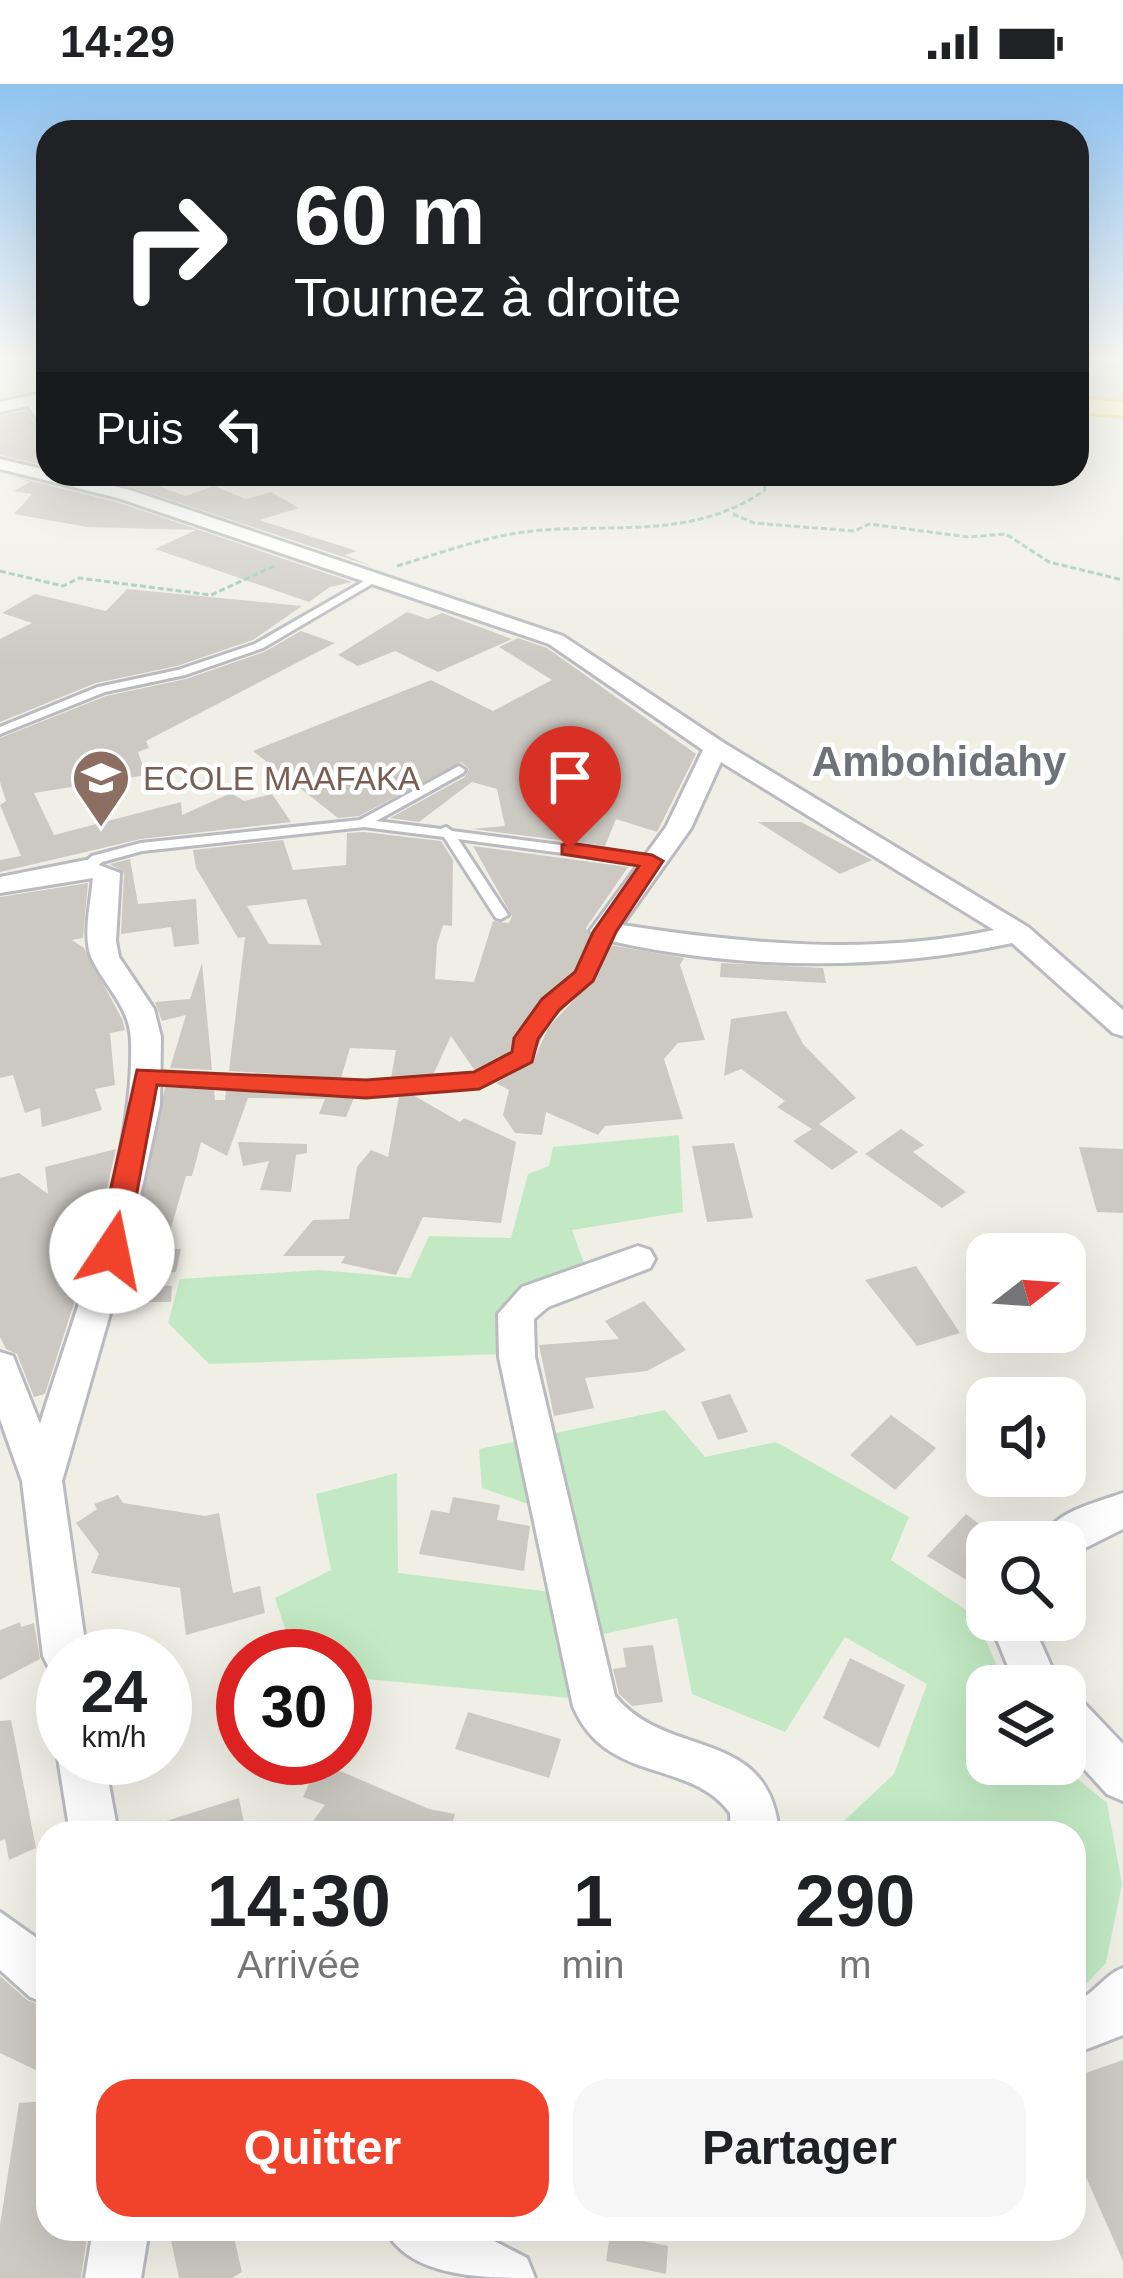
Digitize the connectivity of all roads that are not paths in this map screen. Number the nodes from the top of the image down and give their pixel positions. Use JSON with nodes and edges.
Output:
{"nodes":[{"id":1,"x":36,"y":462,"type":"edge"},
{"id":2,"x":5,"y":466,"type":"edge"},
{"id":3,"x":36,"y":473,"type":"edge"},
{"id":4,"x":93,"y":486,"type":"edge"},
{"id":5,"x":368,"y":577,"type":"junction"},
{"id":6,"x":0,"y":731,"type":"edge"},
{"id":7,"x":716,"y":748,"type":"junction"},
{"id":8,"x":459,"y":770,"type":"dead end"},
{"id":9,"x":364,"y":823,"type":"junction"},
{"id":10,"x":446,"y":831,"type":"junction"},
{"id":11,"x":652,"y":861,"type":"junction"},
{"id":12,"x":86,"y":868,"type":"junction"},
{"id":13,"x":0,"y":885,"type":"edge"},
{"id":14,"x":501,"y":915,"type":"dead end"},
{"id":15,"x":604,"y":932,"type":"junction"},
{"id":16,"x":1018,"y":934,"type":"junction"},
{"id":17,"x":1123,"y":1027,"type":"edge"},
{"id":18,"x":146,"y":1076,"type":"junction"},
{"id":19,"x":638,"y":1259,"type":"dead end"},
{"id":20,"x":0,"y":1367,"type":"edge"},
{"id":21,"x":42,"y":1481,"type":"junction"},
{"id":22,"x":1123,"y":1511,"type":"edge"},
{"id":23,"x":1086,"y":1525,"type":"edge"},
{"id":24,"x":61,"y":1629,"type":"edge"},
{"id":25,"x":1086,"y":1738,"type":"edge"},
{"id":26,"x":1123,"y":1778,"type":"edge"},
{"id":27,"x":86,"y":1785,"type":"edge"},
{"id":28,"x":92,"y":1821,"type":"edge"},
{"id":29,"x":756,"y":1821,"type":"edge"},
{"id":30,"x":0,"y":1937,"type":"edge"},
{"id":31,"x":36,"y":1968,"type":"edge"},
{"id":32,"x":1123,"y":1993,"type":"edge"},
{"id":33,"x":1086,"y":2024,"type":"edge"},
{"id":34,"x":119,"y":2241,"type":"edge"},
{"id":35,"x":440,"y":2241,"type":"edge"},
{"id":36,"x":113,"y":2278,"type":"edge"},
{"id":37,"x":507,"y":2278,"type":"edge"}],
"edges":[{"from":1,"to":2,"type":"street"},
{"from":2,"to":3,"type":"street"},
{"from":4,"to":5,"type":"street"},
{"from":5,"to":6,"type":"lane"},
{"from":5,"to":7,"type":"street"},
{"from":7,"to":11,"type":"street"},
{"from":7,"to":16,"type":"street"},
{"from":8,"to":9,"type":"lane"},
{"from":9,"to":10,"type":"lane"},
{"from":9,"to":12,"type":"lane"},
{"from":10,"to":11,"type":"lane"},
{"from":10,"to":14,"type":"lane"},
{"from":11,"to":15,"type":"street"},
{"from":12,"to":13,"type":"street"},
{"from":12,"to":18,"type":"street"},
{"from":15,"to":16,"type":"street"},
{"from":15,"to":18,"type":"lane"},
{"from":16,"to":17,"type":"street"},
{"from":18,"to":21,"type":"street"},
{"from":19,"to":29,"type":"street"},
{"from":20,"to":21,"type":"street"},
{"from":21,"to":24,"type":"street"},
{"from":22,"to":23,"type":"street"},
{"from":25,"to":26,"type":"street"},
{"from":27,"to":28,"type":"street"},
{"from":30,"to":31,"type":"street"},
{"from":32,"to":33,"type":"street"},
{"from":34,"to":36,"type":"street"},
{"from":35,"to":37,"type":"street"}]}
